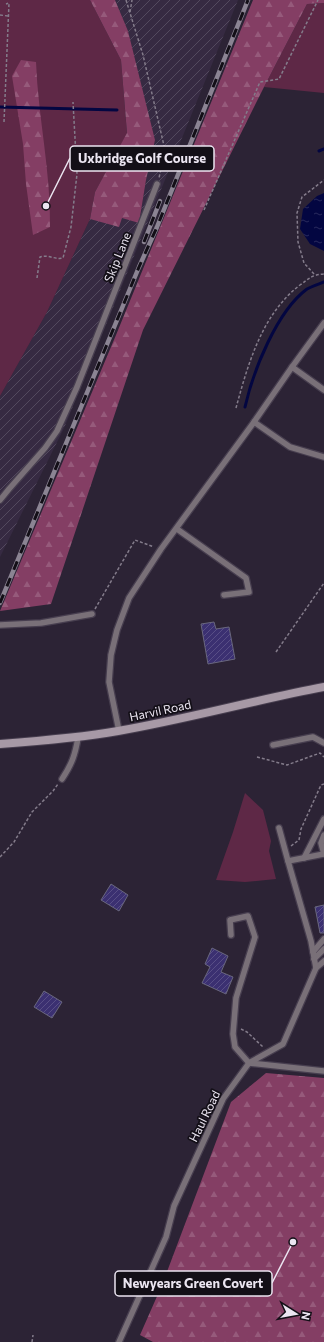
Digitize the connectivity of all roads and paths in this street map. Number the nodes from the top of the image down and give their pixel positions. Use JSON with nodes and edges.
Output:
{"nodes":[{"id":1,"x":126,"y":0,"type":"edge"},
{"id":2,"x":132,"y":0,"type":"edge"},
{"id":3,"x":318,"y":0,"type":"edge"},
{"id":4,"x":6,"y":4,"type":"dead end"},
{"id":5,"x":130,"y":13,"type":"junction"},
{"id":6,"x":0,"y":15,"type":"edge"},
{"id":7,"x":8,"y":16,"type":"junction"},
{"id":8,"x":73,"y":103,"type":"dead end"},
{"id":9,"x":4,"y":122,"type":"dead end"},
{"id":10,"x":324,"y":180,"type":"edge"},
{"id":11,"x":157,"y":184,"type":"joint"},
{"id":12,"x":204,"y":210,"type":"dead end"},
{"id":13,"x":314,"y":274,"type":"junction"},
{"id":14,"x":324,"y":274,"type":"edge"},
{"id":15,"x":37,"y":278,"type":"dead end"},
{"id":16,"x":324,"y":323,"type":"edge"},
{"id":17,"x":292,"y":367,"type":"junction"},
{"id":18,"x":324,"y":390,"type":"edge"},
{"id":19,"x":236,"y":408,"type":"dead end"},
{"id":20,"x":254,"y":422,"type":"junction"},
{"id":21,"x":324,"y":457,"type":"edge"},
{"id":22,"x":0,"y":500,"type":"edge"},
{"id":23,"x":178,"y":529,"type":"junction"},
{"id":24,"x":161,"y":549,"type":"junction"},
{"id":25,"x":324,"y":583,"type":"edge"},
{"id":26,"x":224,"y":595,"type":"dead end"},
{"id":27,"x":92,"y":614,"type":"joint"},
{"id":28,"x":0,"y":626,"type":"edge"},
{"id":29,"x":276,"y":652,"type":"dead end"},
{"id":30,"x":324,"y":687,"type":"edge"},
{"id":31,"x":119,"y":731,"type":"junction"},
{"id":32,"x":78,"y":738,"type":"junction"},
{"id":33,"x":324,"y":743,"type":"edge"},
{"id":34,"x":0,"y":744,"type":"edge"},
{"id":35,"x":273,"y":745,"type":"dead end"},
{"id":36,"x":257,"y":757,"type":"dead end"},
{"id":37,"x":324,"y":757,"type":"edge"},
{"id":38,"x":62,"y":779,"type":"joint"},
{"id":39,"x":324,"y":784,"type":"edge"},
{"id":40,"x":324,"y":819,"type":"edge"},
{"id":41,"x":279,"y":828,"type":"dead end"},
{"id":42,"x":324,"y":835,"type":"edge"},
{"id":43,"x":285,"y":848,"type":"junction"},
{"id":44,"x":324,"y":854,"type":"edge"},
{"id":45,"x":0,"y":857,"type":"edge"},
{"id":46,"x":304,"y":858,"type":"junction"},
{"id":47,"x":288,"y":861,"type":"junction"},
{"id":48,"x":231,"y":935,"type":"dead end"},
{"id":49,"x":324,"y":939,"type":"edge"},
{"id":50,"x":324,"y":949,"type":"edge"},
{"id":51,"x":313,"y":952,"type":"junction"},
{"id":52,"x":314,"y":959,"type":"junction"},
{"id":53,"x":324,"y":961,"type":"edge"},
{"id":54,"x":316,"y":968,"type":"junction"},
{"id":55,"x":234,"y":1026,"type":"junction"},
{"id":56,"x":264,"y":1048,"type":"dead end"},
{"id":57,"x":249,"y":1063,"type":"junction"},
{"id":58,"x":324,"y":1071,"type":"edge"},
{"id":59,"x":33,"y":1335,"type":"dead end"},
{"id":60,"x":32,"y":1342,"type":"edge"},
{"id":61,"x":119,"y":1342,"type":"edge"}],
"edges":[{"from":1,"to":5,"type":"path"},
{"from":2,"to":5,"type":"path"},
{"from":3,"to":12,"type":"path"},
{"from":4,"to":7,"type":"path"},
{"from":5,"to":11,"type":"path"},
{"from":6,"to":7,"type":"path"},
{"from":7,"to":9,"type":"path"},
{"from":8,"to":15,"type":"path"},
{"from":10,"to":13,"type":"path"},
{"from":11,"to":22,"type":"lane","name":"Skip Lane"},
{"from":13,"to":14,"type":"path"},
{"from":13,"to":19,"type":"path"},
{"from":16,"to":17,"type":"lane"},
{"from":17,"to":18,"type":"lane"},
{"from":17,"to":20,"type":"lane"},
{"from":20,"to":21,"type":"lane"},
{"from":20,"to":23,"type":"lane"},
{"from":23,"to":24,"type":"lane"},
{"from":23,"to":26,"type":"lane"},
{"from":24,"to":27,"type":"path"},
{"from":24,"to":31,"type":"lane"},
{"from":25,"to":29,"type":"path"},
{"from":27,"to":28,"type":"lane"},
{"from":30,"to":31,"type":"street","name":"Harvil Road"},
{"from":31,"to":32,"type":"street","name":"Harvil Road"},
{"from":32,"to":34,"type":"street","name":"Harvil Road"},
{"from":32,"to":38,"type":"lane"},
{"from":33,"to":35,"type":"lane"},
{"from":36,"to":37,"type":"path"},
{"from":38,"to":45,"type":"path"},
{"from":39,"to":43,"type":"path"},
{"from":40,"to":46,"type":"lane"},
{"from":41,"to":43,"type":"lane"},
{"from":42,"to":44,"type":"lane"},
{"from":43,"to":47,"type":"lane"},
{"from":44,"to":46,"type":"lane"},
{"from":46,"to":47,"type":"lane"},
{"from":47,"to":51,"type":"lane"},
{"from":48,"to":55,"type":"lane"},
{"from":49,"to":51,"type":"lane"},
{"from":50,"to":52,"type":"lane"},
{"from":51,"to":52,"type":"lane"},
{"from":52,"to":54,"type":"lane"},
{"from":53,"to":54,"type":"lane"},
{"from":54,"to":57,"type":"lane","name":"Haul Road"},
{"from":55,"to":56,"type":"path"},
{"from":55,"to":57,"type":"lane"},
{"from":57,"to":58,"type":"lane"},
{"from":57,"to":61,"type":"lane","name":"Haul Road"},
{"from":59,"to":60,"type":"path"}]}
